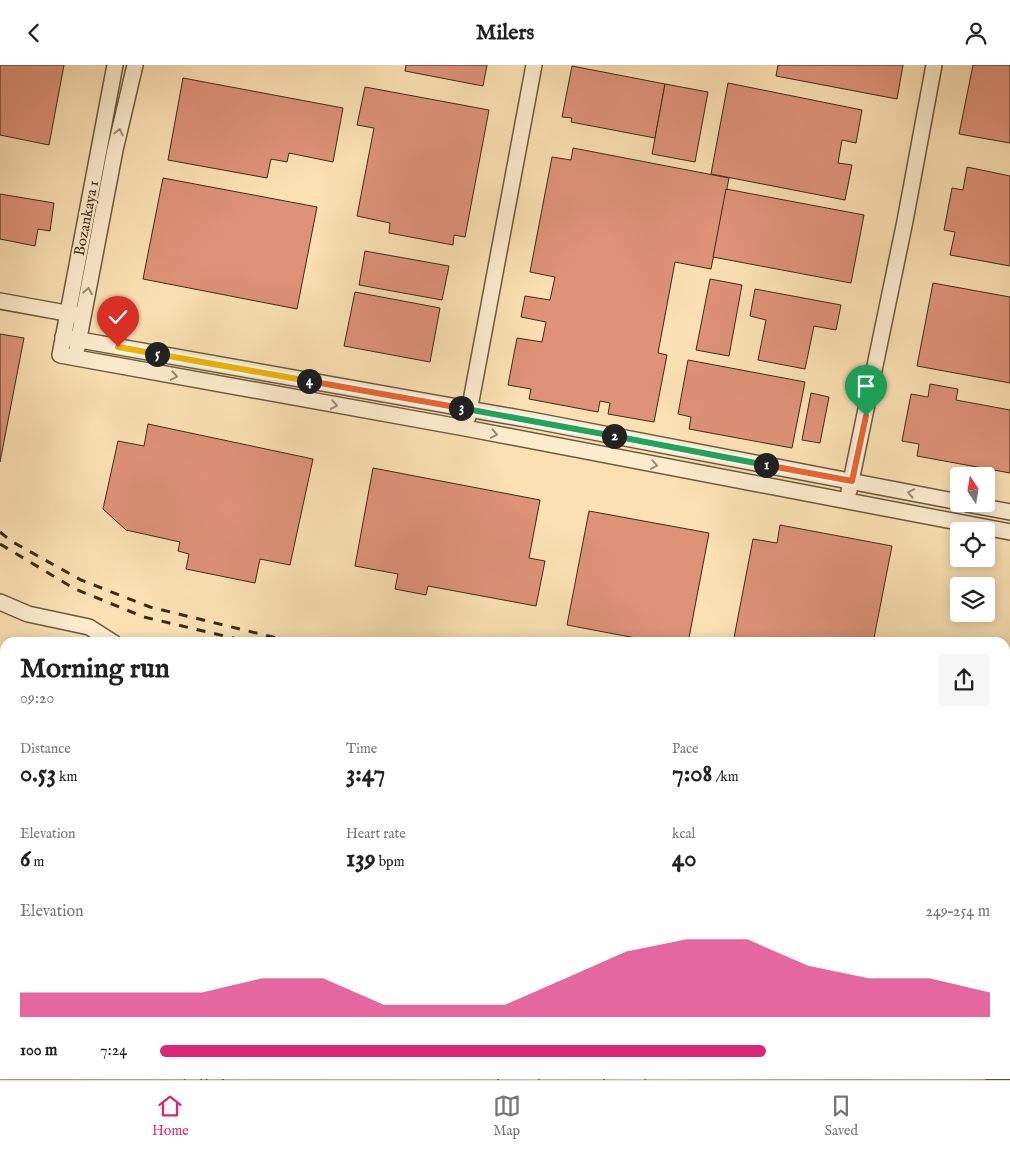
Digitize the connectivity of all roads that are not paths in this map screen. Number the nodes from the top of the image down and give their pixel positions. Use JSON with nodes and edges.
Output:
{"nodes":[{"id":1,"x":115,"y":65,"type":"edge"},
{"id":2,"x":134,"y":65,"type":"edge"},
{"id":3,"x":534,"y":65,"type":"edge"},
{"id":4,"x":934,"y":65,"type":"edge"},
{"id":5,"x":0,"y":301,"type":"edge"},
{"id":6,"x":67,"y":314,"type":"junction"},
{"id":7,"x":83,"y":317,"type":"junction"},
{"id":8,"x":63,"y":337,"type":"junction"},
{"id":9,"x":79,"y":339,"type":"junction"},
{"id":10,"x":75,"y":357,"type":"junction"},
{"id":11,"x":470,"y":409,"type":"junction"},
{"id":12,"x":465,"y":428,"type":"junction"},
{"id":13,"x":690,"y":450,"type":"junction"},
{"id":14,"x":685,"y":471,"type":"junction"},
{"id":15,"x":852,"y":481,"type":"junction"},
{"id":16,"x":950,"y":500,"type":"edge"},
{"id":17,"x":845,"y":502,"type":"junction"},
{"id":18,"x":995,"y":509,"type":"edge"},
{"id":19,"x":1010,"y":512,"type":"edge"},
{"id":20,"x":1010,"y":532,"type":"edge"},
{"id":21,"x":0,"y":602,"type":"edge"},
{"id":22,"x":105,"y":637,"type":"edge"}],
"edges":[{"from":1,"to":6,"type":"street","name":"Bozankaya 1"},
{"from":7,"to":2,"type":"street","one_way":true},
{"from":3,"to":11,"type":"street"},
{"from":4,"to":15,"type":"street"},
{"from":5,"to":6,"type":"street"},
{"from":6,"to":7,"type":"street"},
{"from":6,"to":8,"type":"street","name":"Bozankaya 1"},
{"from":7,"to":9,"type":"street"},
{"from":8,"to":9,"type":"street"},
{"from":8,"to":10,"type":"street","name":"Bozankaya 1"},
{"from":9,"to":10,"type":"street"},
{"from":9,"to":11,"type":"street"},
{"from":10,"to":12,"type":"street","one_way":true},
{"from":11,"to":12,"type":"street"},
{"from":11,"to":13,"type":"street"},
{"from":12,"to":14,"type":"street","one_way":true},
{"from":13,"to":14,"type":"street"},
{"from":13,"to":15,"type":"street"},
{"from":14,"to":17,"type":"street"},
{"from":16,"to":15,"type":"street","one_way":true},
{"from":15,"to":17,"type":"street"},
{"from":17,"to":20,"type":"street"},
{"from":18,"to":19,"type":"street"},
{"from":21,"to":22,"type":"street"}]}
